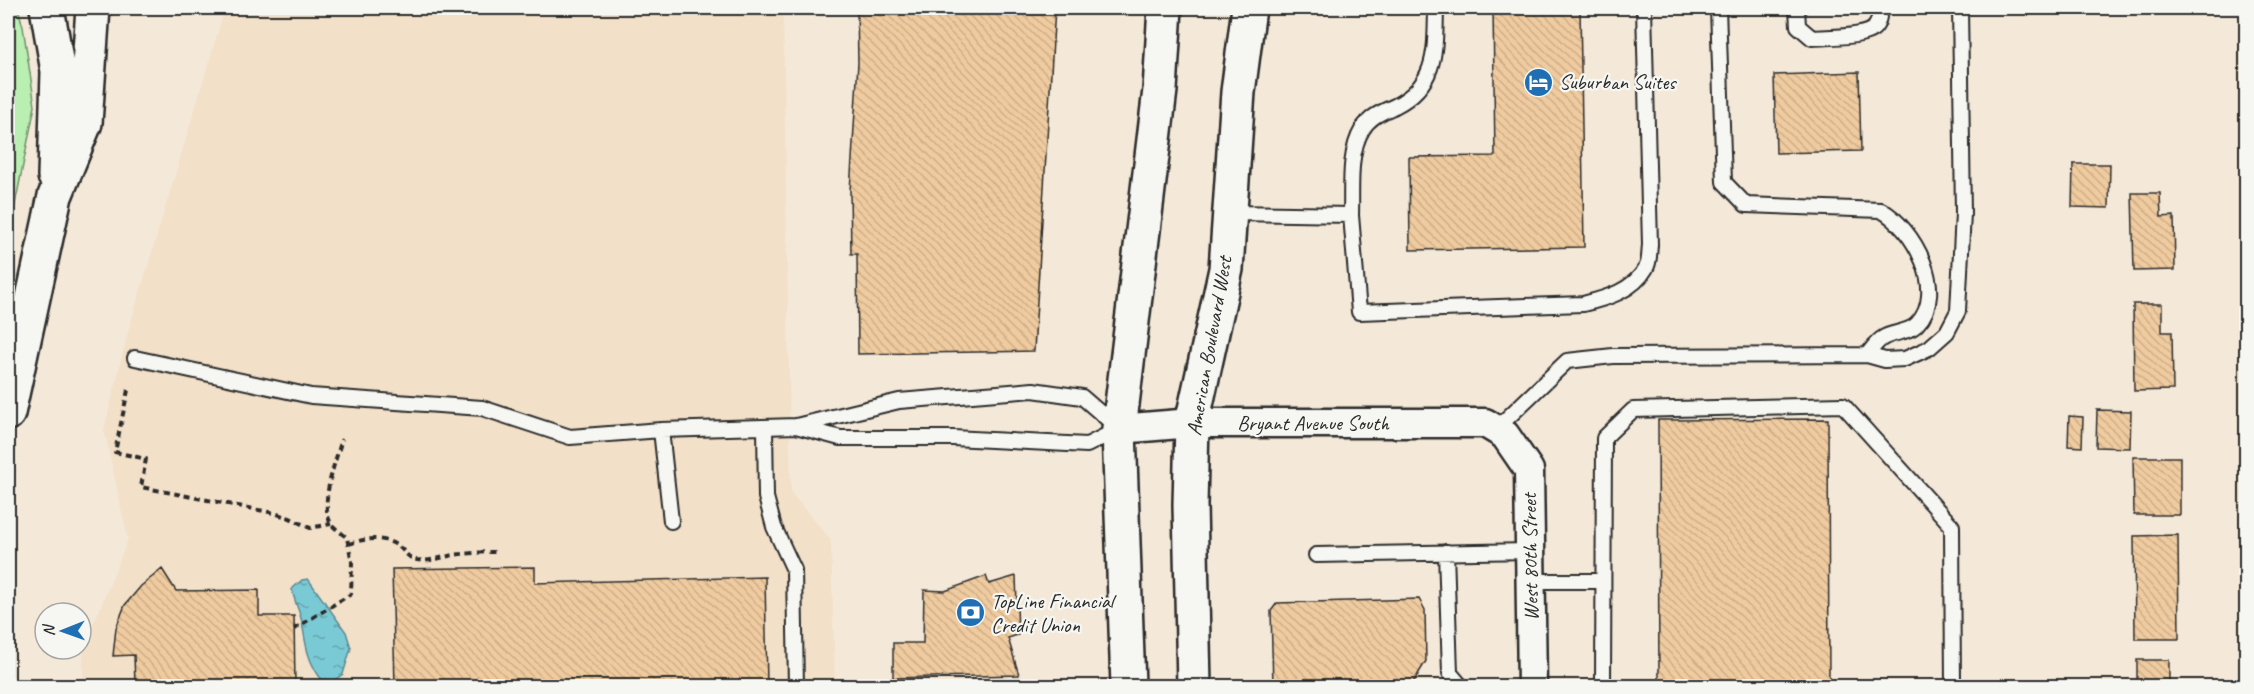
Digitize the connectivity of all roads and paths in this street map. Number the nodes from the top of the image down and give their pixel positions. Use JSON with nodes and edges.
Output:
{"nodes":[{"id":1,"x":47,"y":8,"type":"edge"},
{"id":2,"x":93,"y":8,"type":"edge"},
{"id":3,"x":1165,"y":8,"type":"edge"},
{"id":4,"x":1249,"y":8,"type":"edge"},
{"id":5,"x":1436,"y":8,"type":"edge"},
{"id":6,"x":1644,"y":8,"type":"edge"},
{"id":7,"x":1718,"y":8,"type":"edge"},
{"id":8,"x":1797,"y":8,"type":"edge"},
{"id":9,"x":1880,"y":8,"type":"edge"},
{"id":10,"x":1960,"y":8,"type":"edge"},
{"id":11,"x":55,"y":196,"type":"junction"},
{"id":12,"x":1230,"y":213,"type":"junction"},
{"id":13,"x":1351,"y":215,"type":"junction"},
{"id":14,"x":1867,"y":355,"type":"junction"},
{"id":15,"x":135,"y":358,"type":"dead end"},
{"id":16,"x":128,"y":390,"type":"dead end"},
{"id":17,"x":8,"y":413,"type":"edge"},
{"id":18,"x":1192,"y":423,"type":"junction"},
{"id":19,"x":796,"y":426,"type":"junction"},
{"id":20,"x":765,"y":427,"type":"junction"},
{"id":21,"x":1119,"y":429,"type":"junction"},
{"id":22,"x":661,"y":430,"type":"junction"},
{"id":23,"x":1500,"y":432,"type":"junction"},
{"id":24,"x":342,"y":440,"type":"dead end"},
{"id":25,"x":671,"y":521,"type":"dead end"},
{"id":26,"x":331,"y":524,"type":"junction"},
{"id":27,"x":349,"y":544,"type":"junction"},
{"id":28,"x":1530,"y":550,"type":"junction"},
{"id":29,"x":497,"y":552,"type":"dead end"},
{"id":30,"x":1446,"y":552,"type":"junction"},
{"id":31,"x":1316,"y":555,"type":"dead end"},
{"id":32,"x":1531,"y":581,"type":"junction"},
{"id":33,"x":1603,"y":582,"type":"junction"},
{"id":34,"x":294,"y":629,"type":"dead end"},
{"id":35,"x":796,"y":687,"type":"edge"},
{"id":36,"x":1128,"y":687,"type":"edge"},
{"id":37,"x":1194,"y":687,"type":"edge"},
{"id":38,"x":1461,"y":687,"type":"edge"},
{"id":39,"x":1532,"y":687,"type":"edge"},
{"id":40,"x":1603,"y":687,"type":"edge"},
{"id":41,"x":1953,"y":687,"type":"edge"}],
"edges":[{"from":1,"to":11,"type":"main road"},
{"from":2,"to":11,"type":"main road"},
{"from":3,"to":21,"type":"main road"},
{"from":4,"to":12,"type":"main road","name":"American Boulevard West"},
{"from":5,"to":13,"type":"lane"},
{"from":6,"to":13,"type":"lane"},
{"from":7,"to":14,"type":"lane"},
{"from":8,"to":9,"type":"lane"},
{"from":10,"to":14,"type":"lane"},
{"from":11,"to":17,"type":"main road"},
{"from":12,"to":13,"type":"lane"},
{"from":12,"to":18,"type":"main road","name":"American Boulevard West"},
{"from":14,"to":23,"type":"lane"},
{"from":15,"to":22,"type":"lane"},
{"from":16,"to":26,"type":"path"},
{"from":18,"to":21,"type":"street","name":"Bryant Avenue South"},
{"from":18,"to":23,"type":"street","name":"Bryant Avenue South"},
{"from":18,"to":37,"type":"main road","name":"American Boulevard West"},
{"from":19,"to":20,"type":"lane"},
{"from":19,"to":21,"type":"lane"},
{"from":19,"to":21,"type":"lane"},
{"from":20,"to":22,"type":"lane"},
{"from":20,"to":35,"type":"lane"},
{"from":21,"to":36,"type":"main road"},
{"from":22,"to":25,"type":"lane"},
{"from":23,"to":28,"type":"street","name":"West 80th Street"},
{"from":24,"to":26,"type":"path"},
{"from":26,"to":27,"type":"path"},
{"from":27,"to":29,"type":"path"},
{"from":27,"to":34,"type":"path"},
{"from":28,"to":30,"type":"lane"},
{"from":28,"to":32,"type":"street","name":"West 80th Street"},
{"from":30,"to":31,"type":"lane"},
{"from":30,"to":38,"type":"lane"},
{"from":32,"to":33,"type":"lane"},
{"from":32,"to":39,"type":"street","name":"West 80th Street"},
{"from":33,"to":40,"type":"lane"},
{"from":33,"to":41,"type":"lane"}]}
